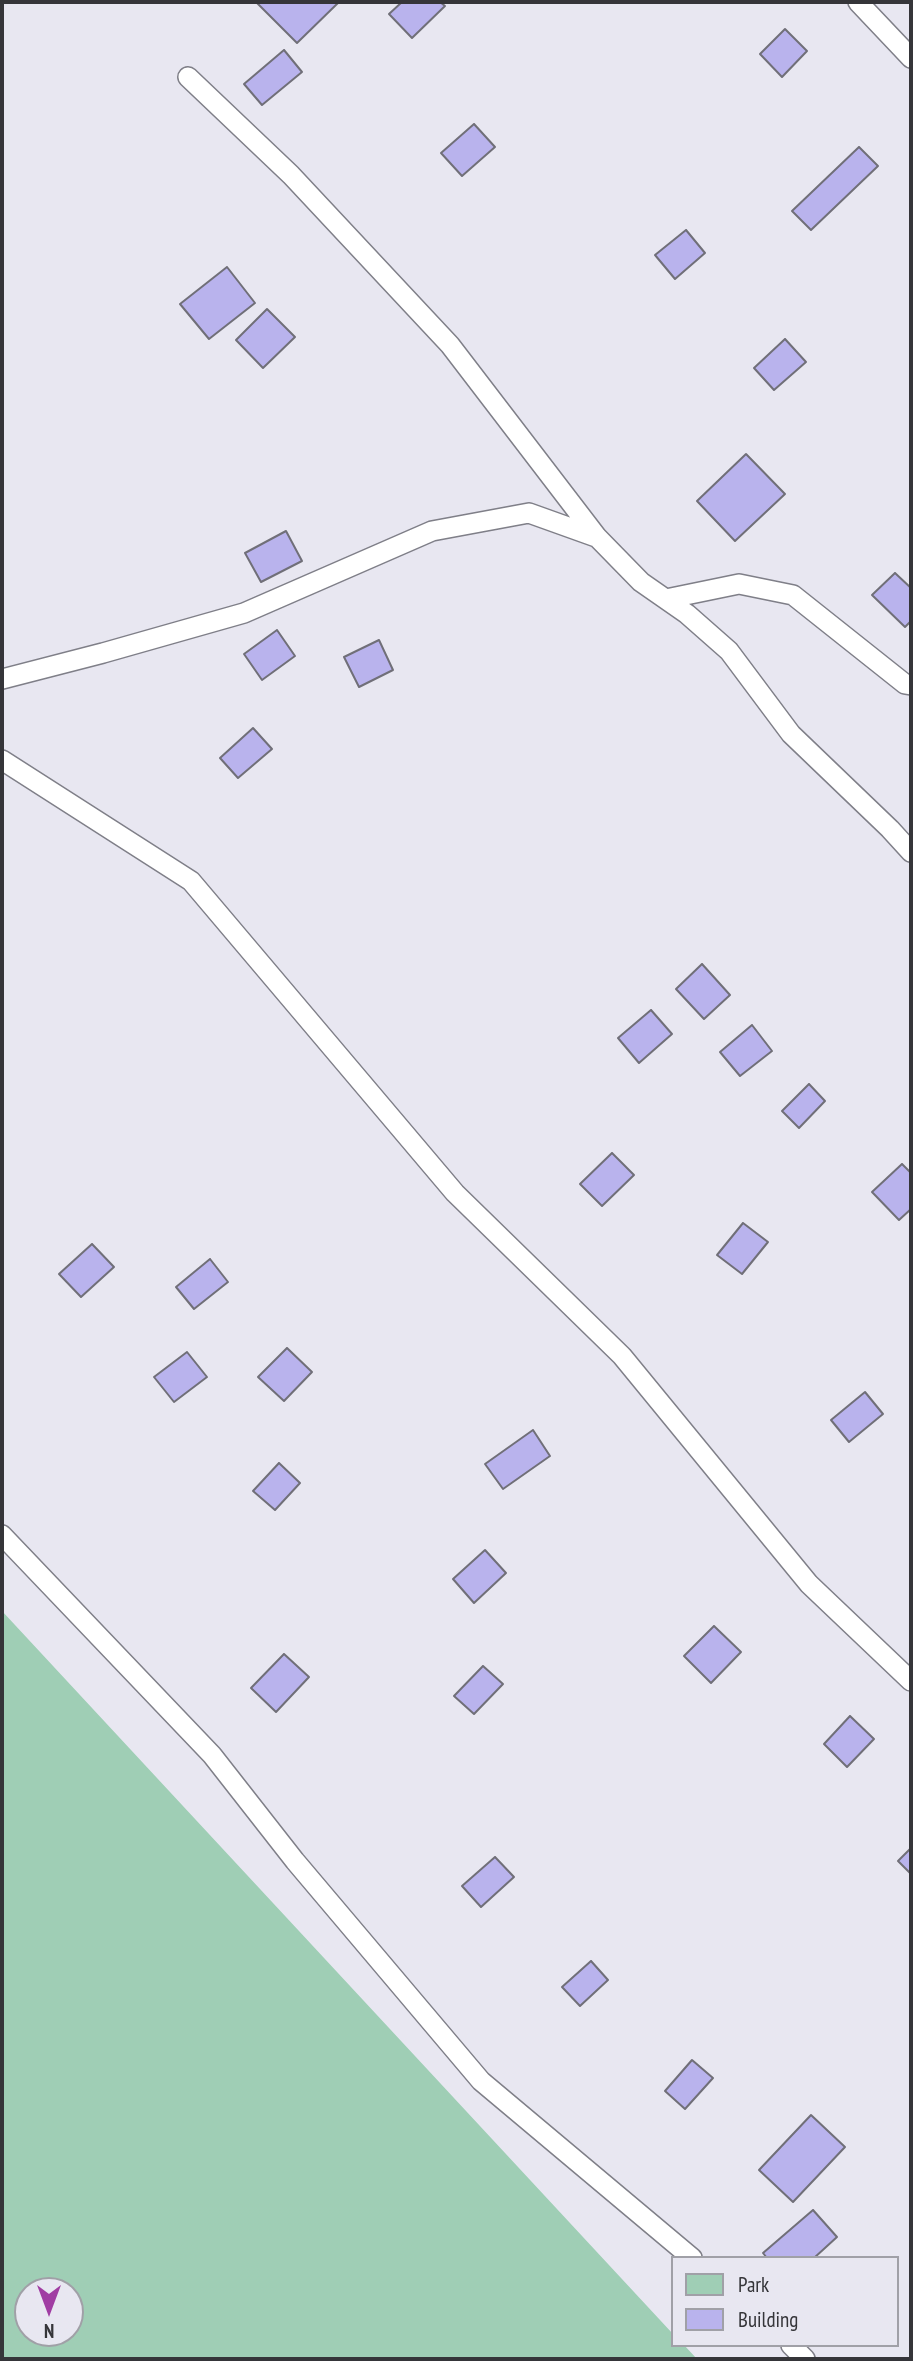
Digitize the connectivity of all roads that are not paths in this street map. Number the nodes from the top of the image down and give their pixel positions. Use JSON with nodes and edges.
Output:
{"nodes":[{"id":1,"x":858,"y":2,"type":"edge"},
{"id":2,"x":911,"y":58,"type":"edge"},
{"id":3,"x":188,"y":77,"type":"dead end"},
{"id":4,"x":597,"y":537,"type":"junction"},
{"id":5,"x":666,"y":599,"type":"junction"},
{"id":6,"x":2,"y":679,"type":"edge"},
{"id":7,"x":911,"y":685,"type":"edge"},
{"id":8,"x":2,"y":760,"type":"edge"},
{"id":9,"x":911,"y":852,"type":"edge"},
{"id":10,"x":2,"y":1535,"type":"edge"},
{"id":11,"x":911,"y":1681,"type":"edge"},
{"id":12,"x":690,"y":2256,"type":"edge"}],
"edges":[{"from":1,"to":2,"type":"lane"},
{"from":3,"to":4,"type":"lane"},
{"from":4,"to":5,"type":"lane"},
{"from":4,"to":6,"type":"lane"},
{"from":5,"to":7,"type":"lane"},
{"from":5,"to":9,"type":"lane"},
{"from":8,"to":11,"type":"lane"},
{"from":10,"to":12,"type":"lane"}]}
